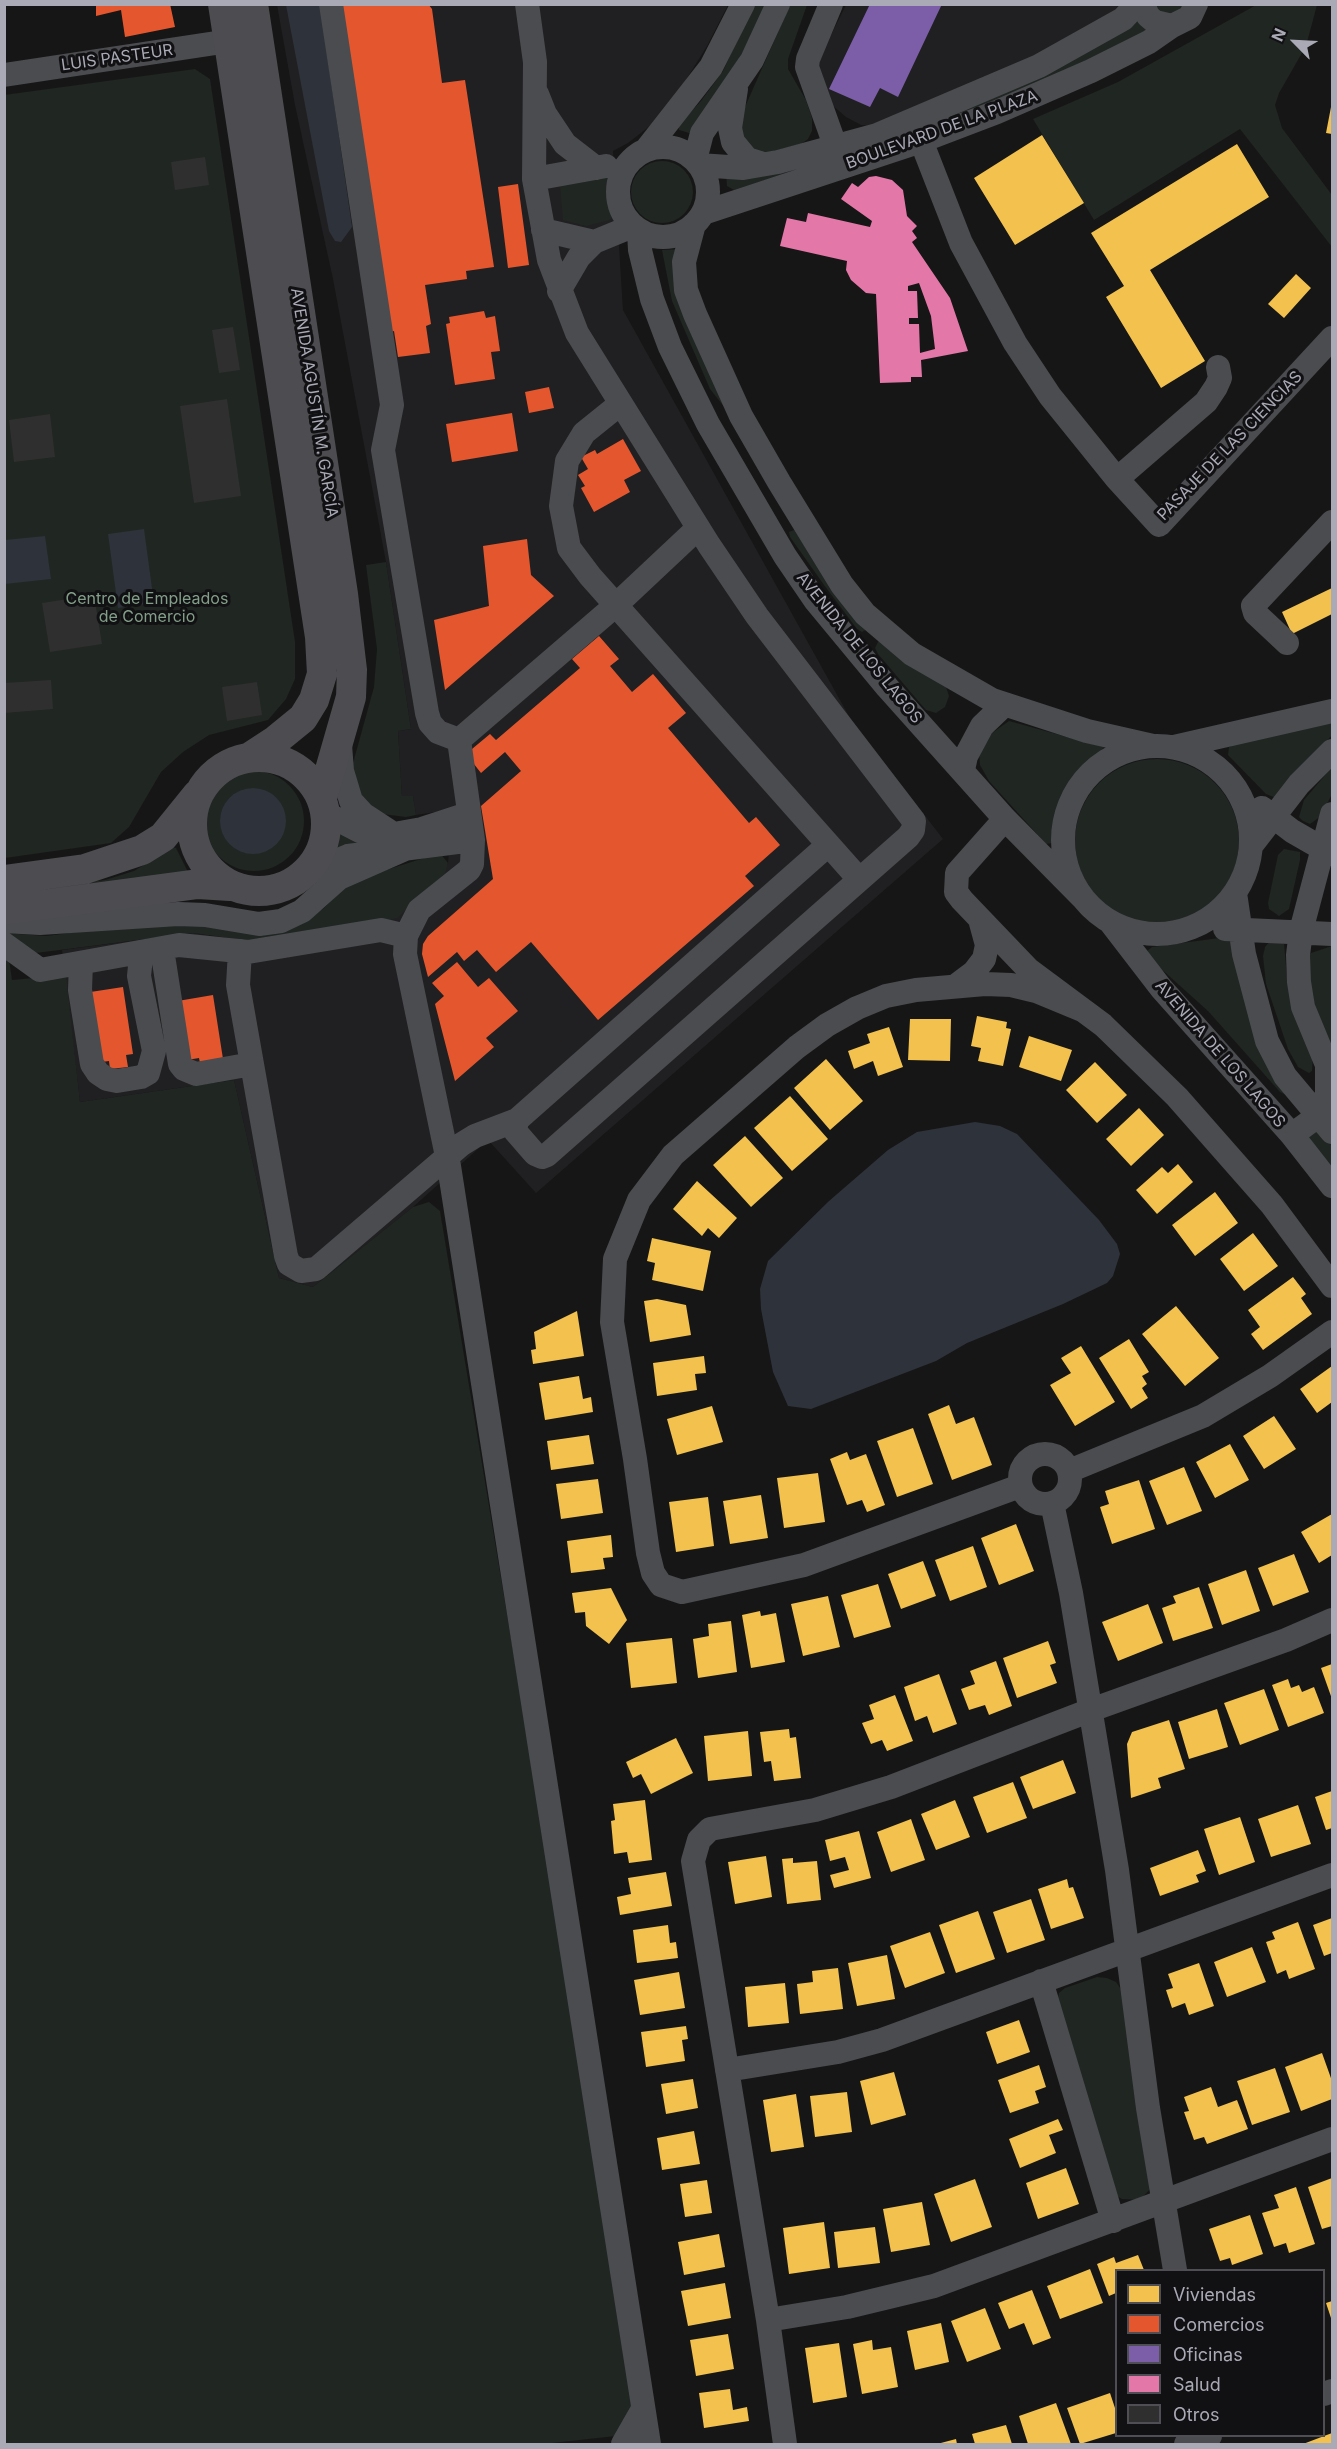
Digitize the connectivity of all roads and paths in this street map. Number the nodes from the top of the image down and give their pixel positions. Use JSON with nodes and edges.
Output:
{"nodes":[{"id":1,"x":223,"y":4,"type":"edge"},
{"id":2,"x":253,"y":4,"type":"edge"},
{"id":3,"x":331,"y":4,"type":"edge"},
{"id":4,"x":527,"y":4,"type":"edge"},
{"id":5,"x":743,"y":4,"type":"edge"},
{"id":6,"x":778,"y":4,"type":"edge"},
{"id":7,"x":831,"y":4,"type":"edge"},
{"id":8,"x":1137,"y":4,"type":"edge"},
{"id":9,"x":1143,"y":4,"type":"edge"},
{"id":10,"x":1212,"y":4,"type":"edge"},
{"id":11,"x":1186,"y":16,"type":"edge"},
{"id":12,"x":229,"y":41,"type":"junction"},
{"id":13,"x":4,"y":75,"type":"edge"},
{"id":14,"x":738,"y":83,"type":"junction"},
{"id":15,"x":535,"y":86,"type":"junction"},
{"id":16,"x":917,"y":131,"type":"junction"},
{"id":17,"x":640,"y":154,"type":"junction"},
{"id":18,"x":839,"y":157,"type":"junction"},
{"id":19,"x":697,"y":162,"type":"junction"},
{"id":20,"x":763,"y":164,"type":"junction"},
{"id":21,"x":596,"y":168,"type":"junction"},
{"id":22,"x":534,"y":179,"type":"junction"},
{"id":23,"x":699,"y":219,"type":"junction"},
{"id":24,"x":636,"y":228,"type":"junction"},
{"id":25,"x":543,"y":230,"type":"junction"},
{"id":26,"x":594,"y":242,"type":"junction"},
{"id":27,"x":559,"y":291,"type":"junction"},
{"id":28,"x":1332,"y":338,"type":"edge"},
{"id":29,"x":1218,"y":367,"type":"dead end"},
{"id":30,"x":620,"y":404,"type":"junction"},
{"id":31,"x":1117,"y":478,"type":"junction"},
{"id":32,"x":1332,"y":522,"type":"edge"},
{"id":33,"x":698,"y":528,"type":"junction"},
{"id":34,"x":616,"y":605,"type":"junction"},
{"id":35,"x":1287,"y":643,"type":"dead end"},
{"id":36,"x":1004,"y":705,"type":"junction"},
{"id":37,"x":1332,"y":711,"type":"edge"},
{"id":38,"x":340,"y":739,"type":"junction"},
{"id":39,"x":459,"y":740,"type":"junction"},
{"id":40,"x":1162,"y":747,"type":"junction"},
{"id":41,"x":1332,"y":751,"type":"edge"},
{"id":42,"x":250,"y":757,"type":"junction"},
{"id":43,"x":963,"y":770,"type":"junction"},
{"id":44,"x":1236,"y":788,"type":"junction"},
{"id":45,"x":197,"y":795,"type":"junction"},
{"id":46,"x":324,"y":806,"type":"junction"},
{"id":47,"x":468,"y":814,"type":"junction"},
{"id":48,"x":1332,"y":814,"type":"edge"},
{"id":49,"x":1274,"y":817,"type":"junction"},
{"id":50,"x":1005,"y":819,"type":"junction"},
{"id":51,"x":473,"y":840,"type":"junction"},
{"id":52,"x":399,"y":842,"type":"junction"},
{"id":53,"x":828,"y":844,"type":"junction"},
{"id":54,"x":1251,"y":846,"type":"junction"},
{"id":55,"x":1327,"y":852,"type":"edge"},
{"id":56,"x":306,"y":873,"type":"junction"},
{"id":57,"x":859,"y":879,"type":"junction"},
{"id":58,"x":4,"y":880,"type":"edge"},
{"id":59,"x":230,"y":886,"type":"junction"},
{"id":60,"x":1235,"y":893,"type":"junction"},
{"id":61,"x":1082,"y":897,"type":"junction"},
{"id":62,"x":4,"y":910,"type":"edge"},
{"id":63,"x":4,"y":921,"type":"edge"},
{"id":64,"x":1109,"y":921,"type":"junction"},
{"id":65,"x":981,"y":923,"type":"junction"},
{"id":66,"x":1193,"y":928,"type":"junction"},
{"id":67,"x":1240,"y":929,"type":"junction"},
{"id":68,"x":1301,"y":932,"type":"junction"},
{"id":69,"x":1332,"y":934,"type":"edge"},
{"id":70,"x":406,"y":936,"type":"junction"},
{"id":71,"x":4,"y":944,"type":"edge"},
{"id":72,"x":154,"y":950,"type":"junction"},
{"id":73,"x":240,"y":951,"type":"junction"},
{"id":74,"x":81,"y":963,"type":"junction"},
{"id":75,"x":958,"y":984,"type":"junction"},
{"id":76,"x":1082,"y":1010,"type":"junction"},
{"id":77,"x":252,"y":1064,"type":"junction"},
{"id":78,"x":518,"y":1120,"type":"junction"},
{"id":79,"x":1326,"y":1124,"type":"edge"},
{"id":80,"x":1292,"y":1136,"type":"junction"},
{"id":81,"x":448,"y":1161,"type":"junction"},
{"id":82,"x":1332,"y":1186,"type":"edge"},
{"id":83,"x":1332,"y":1286,"type":"edge"},
{"id":84,"x":1332,"y":1332,"type":"edge"},
{"id":85,"x":1069,"y":1471,"type":"junction"},
{"id":86,"x":1020,"y":1486,"type":"junction"},
{"id":87,"x":1052,"y":1503,"type":"junction"},
{"id":88,"x":1332,"y":1620,"type":"edge"},
{"id":89,"x":1090,"y":1710,"type":"junction"},
{"id":90,"x":1332,"y":1875,"type":"edge"},
{"id":91,"x":1128,"y":1951,"type":"junction"},
{"id":92,"x":1041,"y":1981,"type":"junction"},
{"id":93,"x":727,"y":2070,"type":"junction"},
{"id":94,"x":1332,"y":2139,"type":"edge"},
{"id":95,"x":1164,"y":2202,"type":"junction"},
{"id":96,"x":1113,"y":2221,"type":"junction"},
{"id":97,"x":1175,"y":2269,"type":"edge"},
{"id":98,"x":768,"y":2320,"type":"junction"},
{"id":99,"x":643,"y":2409,"type":"junction"},
{"id":100,"x":623,"y":2445,"type":"edge"},
{"id":101,"x":649,"y":2445,"type":"edge"},
{"id":102,"x":785,"y":2445,"type":"edge"}],
"edges":[{"from":1,"to":12,"type":"main road","name":"AVENIDA AGUSTÍN M. GARCÍA"},
{"from":2,"to":38,"type":"main road","name":"AVENIDA AGUSTÍN M. GARCÍA"},
{"from":3,"to":39,"type":"street"},
{"from":4,"to":15,"type":"street"},
{"from":5,"to":17,"type":"street"},
{"from":6,"to":14,"type":"street"},
{"from":7,"to":18,"type":"street"},
{"from":8,"to":16,"type":"street","name":"BOULEVARD DE LA PLAZA"},
{"from":9,"to":11,"type":"street"},
{"from":10,"to":11,"type":"street","name":"BOULEVARD DE LA PLAZA"},
{"from":11,"to":16,"type":"street","name":"BOULEVARD DE LA PLAZA"},
{"from":12,"to":13,"type":"street","name":"LUIS PASTEUR"},
{"from":12,"to":42,"type":"main road","name":"AVENIDA AGUSTÍN M. GARCÍA"},
{"from":14,"to":19,"type":"street"},
{"from":14,"to":20,"type":"street"},
{"from":15,"to":21,"type":"street"},
{"from":15,"to":22,"type":"street"},
{"from":16,"to":18,"type":"street","name":"BOULEVARD DE LA PLAZA"},
{"from":16,"to":31,"type":"street","name":"PASAJE DE LAS CIENCIAS"},
{"from":17,"to":19,"type":"street"},
{"from":17,"to":21,"type":"street"},
{"from":17,"to":24,"type":"street"},
{"from":18,"to":20,"type":"street","name":"BOULEVARD DE LA PLAZA"},
{"from":18,"to":23,"type":"street","name":"BOULEVARD DE LA PLAZA"},
{"from":19,"to":20,"type":"street","name":"BOULEVARD DE LA PLAZA"},
{"from":19,"to":23,"type":"street"},
{"from":21,"to":22,"type":"street"},
{"from":22,"to":25,"type":"street"},
{"from":23,"to":24,"type":"street"},
{"from":23,"to":36,"type":"street","name":"AVENIDA DE LOS LAGOS"},
{"from":24,"to":26,"type":"street"},
{"from":24,"to":43,"type":"street","name":"AVENIDA DE LOS LAGOS"},
{"from":25,"to":26,"type":"street"},
{"from":25,"to":27,"type":"street"},
{"from":26,"to":27,"type":"street"},
{"from":27,"to":30,"type":"street"},
{"from":28,"to":31,"type":"street","name":"PASAJE DE LAS CIENCIAS"},
{"from":29,"to":31,"type":"street"},
{"from":30,"to":33,"type":"street"},
{"from":30,"to":34,"type":"street"},
{"from":32,"to":35,"type":"street"},
{"from":33,"to":34,"type":"street"},
{"from":33,"to":57,"type":"street"},
{"from":34,"to":39,"type":"street"},
{"from":34,"to":53,"type":"street"},
{"from":36,"to":40,"type":"street","name":"AVENIDA DE LOS LAGOS"},
{"from":36,"to":43,"type":"street"},
{"from":37,"to":40,"type":"street"},
{"from":38,"to":46,"type":"main road","name":"AVENIDA AGUSTÍN M. GARCÍA"},
{"from":38,"to":52,"type":"street"},
{"from":39,"to":47,"type":"street"},
{"from":40,"to":44,"type":"street"},
{"from":40,"to":61,"type":"street"},
{"from":41,"to":49,"type":"street"},
{"from":42,"to":45,"type":"main road"},
{"from":42,"to":46,"type":"main road"},
{"from":43,"to":50,"type":"street","name":"AVENIDA DE LOS LAGOS"},
{"from":44,"to":49,"type":"street"},
{"from":44,"to":54,"type":"street"},
{"from":45,"to":58,"type":"main road"},
{"from":45,"to":59,"type":"main road"},
{"from":46,"to":52,"type":"street"},
{"from":46,"to":56,"type":"main road"},
{"from":47,"to":51,"type":"street"},
{"from":47,"to":52,"type":"street"},
{"from":48,"to":55,"type":"street"},
{"from":49,"to":54,"type":"street"},
{"from":49,"to":55,"type":"street"},
{"from":50,"to":61,"type":"street","name":"AVENIDA DE LOS LAGOS"},
{"from":50,"to":65,"type":"street"},
{"from":51,"to":52,"type":"street"},
{"from":51,"to":70,"type":"street"},
{"from":52,"to":56,"type":"street"},
{"from":52,"to":63,"type":"street"},
{"from":53,"to":57,"type":"street"},
{"from":53,"to":78,"type":"street"},
{"from":54,"to":60,"type":"street"},
{"from":55,"to":68,"type":"street"},
{"from":56,"to":59,"type":"main road"},
{"from":57,"to":78,"type":"street"},
{"from":59,"to":62,"type":"main road"},
{"from":60,"to":66,"type":"street"},
{"from":60,"to":67,"type":"street"},
{"from":61,"to":64,"type":"street"},
{"from":64,"to":66,"type":"street"},
{"from":64,"to":80,"type":"street","name":"AVENIDA DE LOS LAGOS"},
{"from":65,"to":75,"type":"street"},
{"from":65,"to":76,"type":"street"},
{"from":66,"to":67,"type":"street"},
{"from":67,"to":68,"type":"street"},
{"from":67,"to":79,"type":"street"},
{"from":68,"to":69,"type":"street"},
{"from":68,"to":79,"type":"street"},
{"from":70,"to":73,"type":"street"},
{"from":70,"to":81,"type":"street"},
{"from":71,"to":74,"type":"street"},
{"from":72,"to":73,"type":"street"},
{"from":72,"to":74,"type":"street"},
{"from":72,"to":74,"type":"street"},
{"from":72,"to":77,"type":"street"},
{"from":73,"to":77,"type":"street"},
{"from":75,"to":76,"type":"street"},
{"from":75,"to":86,"type":"street"},
{"from":76,"to":83,"type":"street"},
{"from":77,"to":81,"type":"street"},
{"from":78,"to":81,"type":"street"},
{"from":79,"to":80,"type":"street"},
{"from":80,"to":82,"type":"street","name":"AVENIDA DE LOS LAGOS"},
{"from":81,"to":99,"type":"street"},
{"from":84,"to":85,"type":"street"},
{"from":85,"to":86,"type":"street"},
{"from":85,"to":87,"type":"street"},
{"from":86,"to":87,"type":"street"},
{"from":87,"to":89,"type":"street"},
{"from":88,"to":89,"type":"street"},
{"from":89,"to":91,"type":"street"},
{"from":89,"to":93,"type":"street"},
{"from":90,"to":91,"type":"street"},
{"from":91,"to":92,"type":"street"},
{"from":91,"to":95,"type":"street"},
{"from":92,"to":93,"type":"street"},
{"from":92,"to":96,"type":"street"},
{"from":93,"to":98,"type":"street"},
{"from":94,"to":95,"type":"street"},
{"from":95,"to":96,"type":"street"},
{"from":95,"to":97,"type":"street"},
{"from":96,"to":98,"type":"street"},
{"from":98,"to":102,"type":"street"},
{"from":99,"to":100,"type":"street"},
{"from":99,"to":101,"type":"street"}]}
